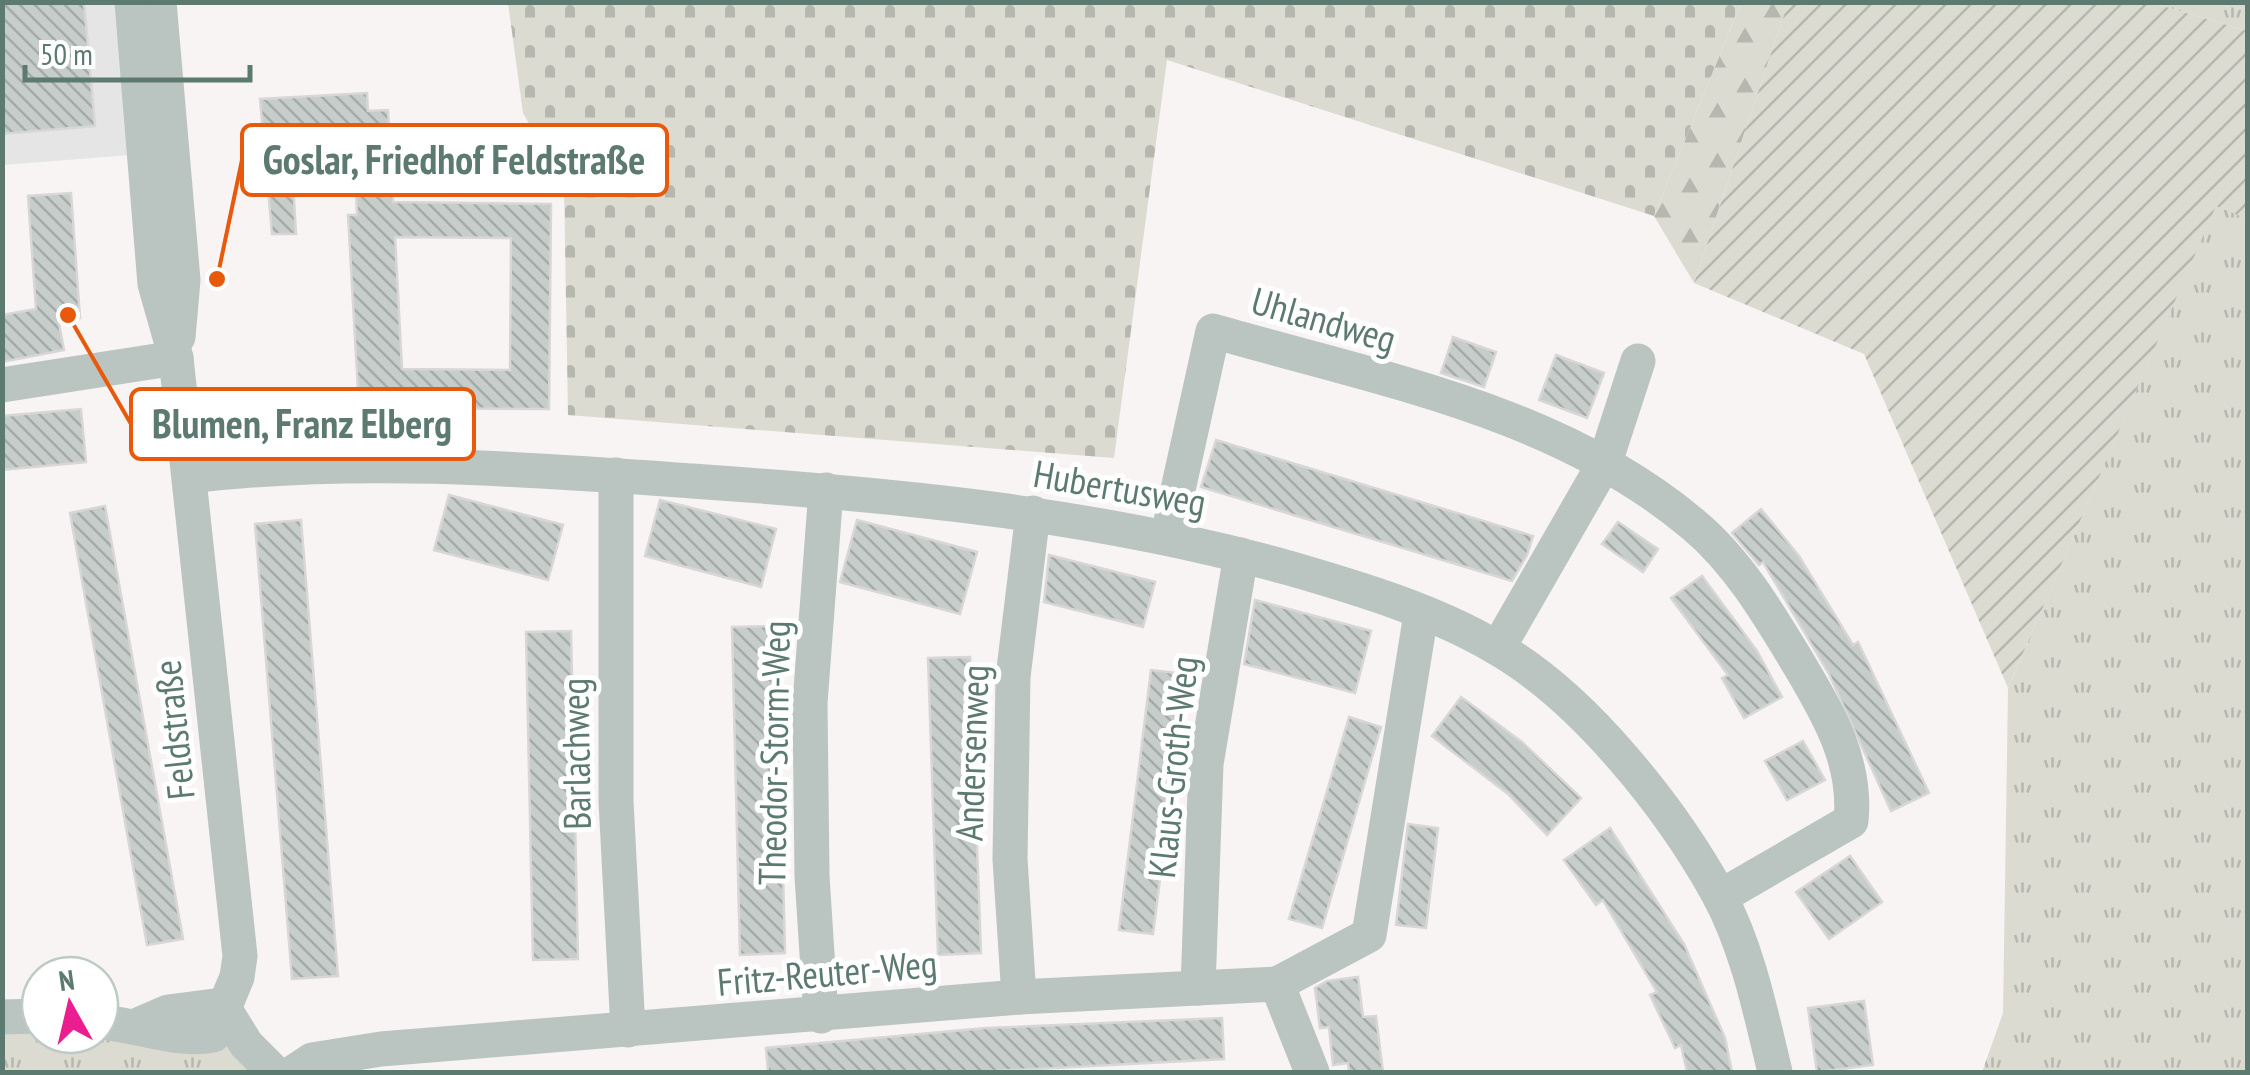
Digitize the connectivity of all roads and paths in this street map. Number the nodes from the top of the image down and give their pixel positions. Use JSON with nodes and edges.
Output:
{"nodes":[{"id":1,"x":132,"y":2,"type":"edge"},
{"id":2,"x":159,"y":2,"type":"edge"},
{"id":3,"x":176,"y":358,"type":"junction"},
{"id":4,"x":1638,"y":361,"type":"dead end"},
{"id":5,"x":2,"y":384,"type":"edge"},
{"id":6,"x":1605,"y":462,"type":"junction"},
{"id":7,"x":616,"y":475,"type":"junction"},
{"id":8,"x":190,"y":476,"type":"junction"},
{"id":9,"x":826,"y":490,"type":"junction"},
{"id":10,"x":1033,"y":512,"type":"junction"},
{"id":11,"x":1168,"y":535,"type":"junction"},
{"id":12,"x":1241,"y":555,"type":"junction"},
{"id":13,"x":1420,"y":614,"type":"junction"},
{"id":14,"x":1498,"y":648,"type":"junction"},
{"id":15,"x":1720,"y":897,"type":"junction"},
{"id":16,"x":1277,"y":984,"type":"junction"},
{"id":17,"x":1198,"y":988,"type":"junction"},
{"id":18,"x":1019,"y":997,"type":"junction"},
{"id":19,"x":222,"y":1005,"type":"junction"},
{"id":20,"x":820,"y":1016,"type":"junction"},
{"id":21,"x":120,"y":1024,"type":"edge"},
{"id":22,"x":628,"y":1030,"type":"junction"},
{"id":23,"x":274,"y":1072,"type":"edge"},
{"id":24,"x":294,"y":1072,"type":"edge"},
{"id":25,"x":1312,"y":1072,"type":"edge"},
{"id":26,"x":1774,"y":1072,"type":"edge"}],
"edges":[{"from":1,"to":3,"type":"street","name":"Feldstraße"},
{"from":2,"to":3,"type":"street","name":"Feldstraße"},
{"from":3,"to":5,"type":"street"},
{"from":3,"to":8,"type":"street","name":"Feldstraße"},
{"from":4,"to":6,"type":"street"},
{"from":6,"to":11,"type":"street","name":"Uhlandweg"},
{"from":6,"to":14,"type":"street"},
{"from":6,"to":15,"type":"street","name":"Uhlandweg"},
{"from":7,"to":8,"type":"street","name":"Hubertusweg"},
{"from":7,"to":9,"type":"street","name":"Hubertusweg"},
{"from":7,"to":22,"type":"street","name":"Barlachweg"},
{"from":8,"to":19,"type":"street","name":"Feldstraße"},
{"from":9,"to":10,"type":"street","name":"Hubertusweg"},
{"from":9,"to":20,"type":"street","name":"Theodor-Storm-Weg"},
{"from":10,"to":11,"type":"street","name":"Hubertusweg"},
{"from":10,"to":18,"type":"street","name":"Andersenweg"},
{"from":11,"to":12,"type":"street","name":"Hubertusweg"},
{"from":12,"to":13,"type":"street","name":"Hubertusweg"},
{"from":12,"to":17,"type":"street","name":"Klaus-Groth-Weg"},
{"from":13,"to":14,"type":"street","name":"Hubertusweg"},
{"from":13,"to":16,"type":"street"},
{"from":14,"to":15,"type":"street","name":"Hubertusweg"},
{"from":15,"to":26,"type":"street","name":"Hubertusweg"},
{"from":16,"to":17,"type":"street","name":"Fritz-Reuter-Weg"},
{"from":16,"to":25,"type":"street"},
{"from":17,"to":18,"type":"street","name":"Fritz-Reuter-Weg"},
{"from":18,"to":20,"type":"street","name":"Fritz-Reuter-Weg"},
{"from":19,"to":21,"type":"street"},
{"from":19,"to":23,"type":"street"},
{"from":20,"to":22,"type":"street","name":"Fritz-Reuter-Weg"},
{"from":22,"to":24,"type":"street","name":"Fritz-Reuter-Weg"}]}
